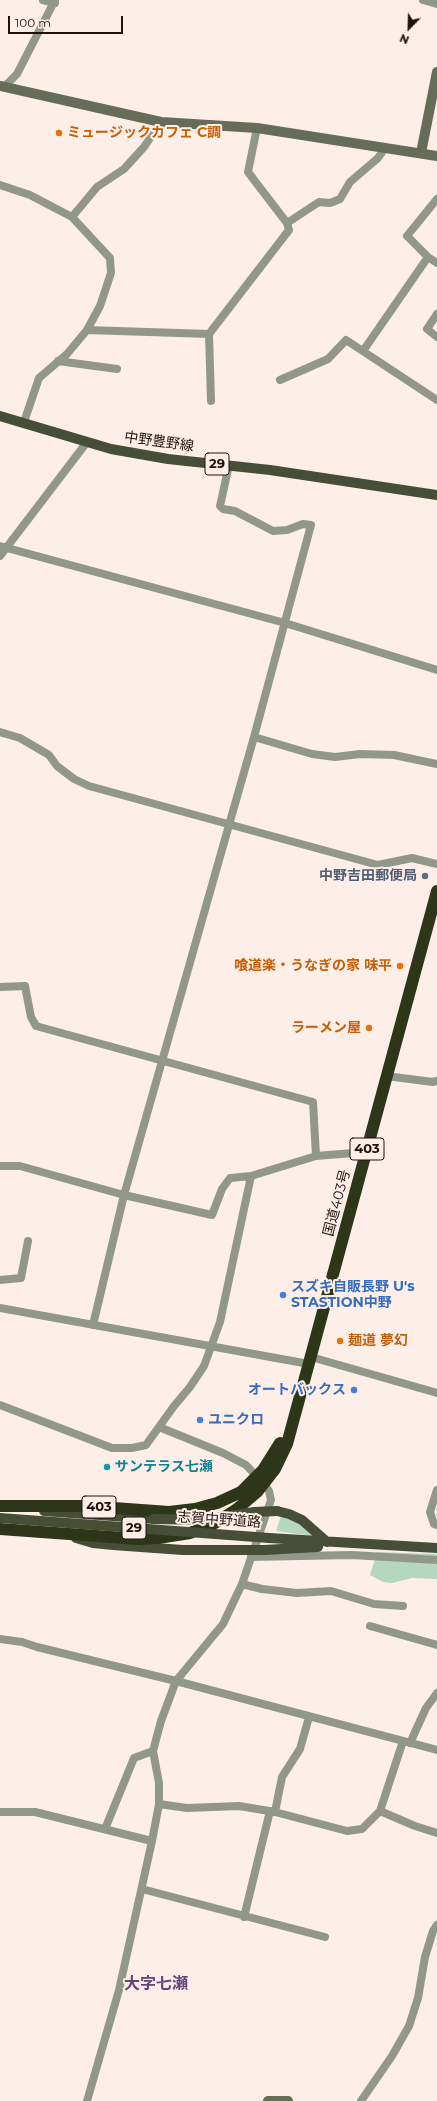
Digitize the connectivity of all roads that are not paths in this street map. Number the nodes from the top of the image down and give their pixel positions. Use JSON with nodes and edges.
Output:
{"nodes":[{"id":1,"x":43,"y":0,"type":"edge"},
{"id":2,"x":423,"y":0,"type":"edge"},
{"id":3,"x":55,"y":1,"type":"edge"},
{"id":4,"x":437,"y":4,"type":"edge"},
{"id":5,"x":437,"y":72,"type":"edge"},
{"id":6,"x":2,"y":87,"type":"edge"},
{"id":7,"x":161,"y":122,"type":"junction"},
{"id":8,"x":257,"y":128,"type":"junction"},
{"id":9,"x":385,"y":148,"type":"junction"},
{"id":10,"x":421,"y":153,"type":"junction"},
{"id":11,"x":437,"y":156,"type":"edge"},
{"id":12,"x":0,"y":185,"type":"edge"},
{"id":13,"x":437,"y":199,"type":"edge"},
{"id":14,"x":72,"y":217,"type":"junction"},
{"id":15,"x":287,"y":223,"type":"junction"},
{"id":16,"x":428,"y":257,"type":"junction"},
{"id":17,"x":437,"y":263,"type":"edge"},
{"id":18,"x":437,"y":314,"type":"edge"},
{"id":19,"x":87,"y":330,"type":"junction"},
{"id":20,"x":209,"y":334,"type":"junction"},
{"id":21,"x":437,"y":337,"type":"edge"},
{"id":22,"x":363,"y":351,"type":"junction"},
{"id":23,"x":58,"y":361,"type":"junction"},
{"id":24,"x":117,"y":369,"type":"dead end"},
{"id":25,"x":280,"y":380,"type":"dead end"},
{"id":26,"x":437,"y":400,"type":"edge"},
{"id":27,"x":211,"y":401,"type":"dead end"},
{"id":28,"x":0,"y":416,"type":"edge"},
{"id":29,"x":24,"y":422,"type":"junction"},
{"id":30,"x":87,"y":442,"type":"junction"},
{"id":31,"x":229,"y":465,"type":"junction"},
{"id":32,"x":437,"y":495,"type":"edge"},
{"id":33,"x":3,"y":547,"type":"edge"},
{"id":34,"x":0,"y":556,"type":"edge"},
{"id":35,"x":285,"y":623,"type":"junction"},
{"id":36,"x":437,"y":670,"type":"edge"},
{"id":37,"x":0,"y":732,"type":"edge"},
{"id":38,"x":254,"y":738,"type":"junction"},
{"id":39,"x":437,"y":764,"type":"edge"},
{"id":40,"x":228,"y":824,"type":"junction"},
{"id":41,"x":437,"y":864,"type":"edge"},
{"id":42,"x":437,"y":891,"type":"edge"},
{"id":43,"x":0,"y":987,"type":"edge"},
{"id":44,"x":164,"y":1061,"type":"junction"},
{"id":45,"x":386,"y":1076,"type":"junction"},
{"id":46,"x":437,"y":1081,"type":"edge"},
{"id":47,"x":366,"y":1152,"type":"junction"},
{"id":48,"x":316,"y":1156,"type":"junction"},
{"id":49,"x":0,"y":1166,"type":"edge"},
{"id":50,"x":251,"y":1176,"type":"junction"},
{"id":51,"x":124,"y":1195,"type":"junction"},
{"id":52,"x":28,"y":1241,"type":"dead end"},
{"id":53,"x":0,"y":1280,"type":"edge"},
{"id":54,"x":0,"y":1308,"type":"edge"},
{"id":55,"x":93,"y":1325,"type":"junction"},
{"id":56,"x":211,"y":1346,"type":"junction"},
{"id":57,"x":310,"y":1361,"type":"junction"},
{"id":58,"x":437,"y":1393,"type":"edge"},
{"id":59,"x":0,"y":1405,"type":"edge"},
{"id":60,"x":159,"y":1427,"type":"junction"},
{"id":61,"x":261,"y":1480,"type":"junction"},
{"id":62,"x":437,"y":1490,"type":"edge"},
{"id":63,"x":0,"y":1506,"type":"edge"},
{"id":64,"x":14,"y":1507,"type":"junction"},
{"id":65,"x":197,"y":1508,"type":"junction"},
{"id":66,"x":0,"y":1518,"type":"edge"},
{"id":67,"x":437,"y":1525,"type":"edge"},
{"id":68,"x":207,"y":1526,"type":"junction"},
{"id":69,"x":0,"y":1529,"type":"edge"},
{"id":70,"x":65,"y":1534,"type":"junction"},
{"id":71,"x":328,"y":1542,"type":"junction"},
{"id":72,"x":356,"y":1544,"type":"junction"},
{"id":73,"x":437,"y":1548,"type":"edge"},
{"id":74,"x":251,"y":1557,"type":"junction"},
{"id":75,"x":437,"y":1560,"type":"edge"},
{"id":76,"x":242,"y":1584,"type":"junction"},
{"id":77,"x":403,"y":1606,"type":"dead end"},
{"id":78,"x":370,"y":1626,"type":"dead end"},
{"id":79,"x":0,"y":1639,"type":"edge"},
{"id":80,"x":437,"y":1645,"type":"edge"},
{"id":81,"x":176,"y":1681,"type":"junction"},
{"id":82,"x":437,"y":1692,"type":"edge"},
{"id":83,"x":309,"y":1717,"type":"junction"},
{"id":84,"x":406,"y":1742,"type":"junction"},
{"id":85,"x":437,"y":1750,"type":"edge"},
{"id":86,"x":153,"y":1751,"type":"junction"},
{"id":87,"x":159,"y":1804,"type":"junction"},
{"id":88,"x":380,"y":1810,"type":"junction"},
{"id":89,"x":0,"y":1812,"type":"edge"},
{"id":90,"x":272,"y":1812,"type":"junction"},
{"id":91,"x":105,"y":1829,"type":"junction"},
{"id":92,"x":437,"y":1833,"type":"edge"},
{"id":93,"x":152,"y":1841,"type":"junction"},
{"id":94,"x":142,"y":1889,"type":"junction"},
{"id":95,"x":244,"y":1917,"type":"junction"},
{"id":96,"x":437,"y":1925,"type":"edge"},
{"id":97,"x":325,"y":1937,"type":"dead end"},
{"id":98,"x":87,"y":2101,"type":"edge"},
{"id":99,"x":268,"y":2101,"type":"edge"},
{"id":100,"x":288,"y":2101,"type":"edge"},
{"id":101,"x":360,"y":2101,"type":"edge"}],
"edges":[{"from":1,"to":3,"type":"street"},
{"from":2,"to":4,"type":"street"},
{"from":3,"to":6,"type":"street"},
{"from":5,"to":10,"type":"street"},
{"from":6,"to":7,"type":"street"},
{"from":7,"to":8,"type":"street"},
{"from":7,"to":14,"type":"street"},
{"from":8,"to":9,"type":"street"},
{"from":8,"to":15,"type":"street"},
{"from":9,"to":10,"type":"street"},
{"from":9,"to":15,"type":"street"},
{"from":10,"to":11,"type":"street"},
{"from":12,"to":14,"type":"street"},
{"from":13,"to":16,"type":"street"},
{"from":14,"to":19,"type":"street"},
{"from":15,"to":20,"type":"street"},
{"from":16,"to":17,"type":"street"},
{"from":16,"to":22,"type":"street"},
{"from":18,"to":21,"type":"street"},
{"from":19,"to":20,"type":"street"},
{"from":19,"to":23,"type":"street"},
{"from":20,"to":27,"type":"street"},
{"from":22,"to":25,"type":"street"},
{"from":22,"to":26,"type":"street"},
{"from":23,"to":24,"type":"street"},
{"from":23,"to":29,"type":"street"},
{"from":28,"to":29,"type":"main road","name":"中野豊野線","number":"29"},
{"from":29,"to":30,"type":"main road","name":"中野豊野線","number":"29"},
{"from":30,"to":31,"type":"main road","name":"中野豊野線","number":"29"},
{"from":30,"to":33,"type":"street"},
{"from":31,"to":32,"type":"main road","name":"中野豊野線","number":"29"},
{"from":31,"to":35,"type":"street"},
{"from":33,"to":34,"type":"street"},
{"from":33,"to":35,"type":"street"},
{"from":35,"to":36,"type":"street"},
{"from":35,"to":38,"type":"street"},
{"from":37,"to":40,"type":"street"},
{"from":38,"to":39,"type":"street"},
{"from":38,"to":40,"type":"street"},
{"from":40,"to":41,"type":"street"},
{"from":40,"to":44,"type":"street"},
{"from":42,"to":45,"type":"highway","name":"国道403号","number":"403"},
{"from":43,"to":44,"type":"street"},
{"from":44,"to":48,"type":"street"},
{"from":44,"to":51,"type":"street"},
{"from":45,"to":46,"type":"street"},
{"from":45,"to":47,"type":"highway","name":"国道403号","number":"403"},
{"from":47,"to":48,"type":"street"},
{"from":47,"to":57,"type":"highway","name":"国道403号","number":"403"},
{"from":48,"to":50,"type":"street"},
{"from":49,"to":51,"type":"street"},
{"from":50,"to":51,"type":"street"},
{"from":50,"to":56,"type":"street"},
{"from":51,"to":55,"type":"street"},
{"from":52,"to":53,"type":"street"},
{"from":54,"to":55,"type":"street"},
{"from":55,"to":56,"type":"street"},
{"from":56,"to":57,"type":"street"},
{"from":56,"to":60,"type":"street"},
{"from":57,"to":58,"type":"street"},
{"from":57,"to":61,"type":"highway","name":"国道403号","number":"403"},
{"from":59,"to":60,"type":"street"},
{"from":60,"to":61,"type":"street"},
{"from":61,"to":65,"type":"highway","name":"国道403号","number":"403"},
{"from":61,"to":68,"type":"highway","name":"国道403号","number":"403"},
{"from":61,"to":74,"type":"street"},
{"from":62,"to":67,"type":"street"},
{"from":63,"to":64,"type":"highway","name":"国道403号","number":"403"},
{"from":64,"to":65,"type":"highway","name":"国道403号","number":"403"},
{"from":64,"to":71,"type":"main road","number":"29","bridge":true},
{"from":65,"to":68,"type":"highway"},
{"from":66,"to":71,"type":"main road","name":"志賀中野道路","number":"29","bridge":true},
{"from":68,"to":70,"type":"highway","name":"国道403号","number":"403"},
{"from":69,"to":70,"type":"highway","name":"国道403号","number":"403"},
{"from":70,"to":72,"type":"main road","number":"29","bridge":true},
{"from":71,"to":72,"type":"main road","name":"志賀中野道路","number":"29"},
{"from":72,"to":73,"type":"main road","name":"志賀中野道路","number":"29"},
{"from":74,"to":75,"type":"street"},
{"from":74,"to":76,"type":"street"},
{"from":76,"to":77,"type":"street"},
{"from":76,"to":81,"type":"street"},
{"from":78,"to":80,"type":"street"},
{"from":79,"to":81,"type":"street"},
{"from":81,"to":83,"type":"street"},
{"from":81,"to":86,"type":"street"},
{"from":82,"to":84,"type":"street"},
{"from":83,"to":84,"type":"street"},
{"from":83,"to":90,"type":"street"},
{"from":84,"to":85,"type":"street"},
{"from":84,"to":88,"type":"street"},
{"from":86,"to":87,"type":"street"},
{"from":86,"to":91,"type":"street"},
{"from":87,"to":90,"type":"street"},
{"from":87,"to":93,"type":"street"},
{"from":88,"to":90,"type":"street"},
{"from":88,"to":92,"type":"street"},
{"from":89,"to":91,"type":"street"},
{"from":90,"to":95,"type":"street"},
{"from":91,"to":93,"type":"street"},
{"from":93,"to":94,"type":"street"},
{"from":94,"to":95,"type":"street"},
{"from":94,"to":98,"type":"street"},
{"from":95,"to":97,"type":"street"},
{"from":96,"to":101,"type":"street"},
{"from":99,"to":100,"type":"street"}]}
